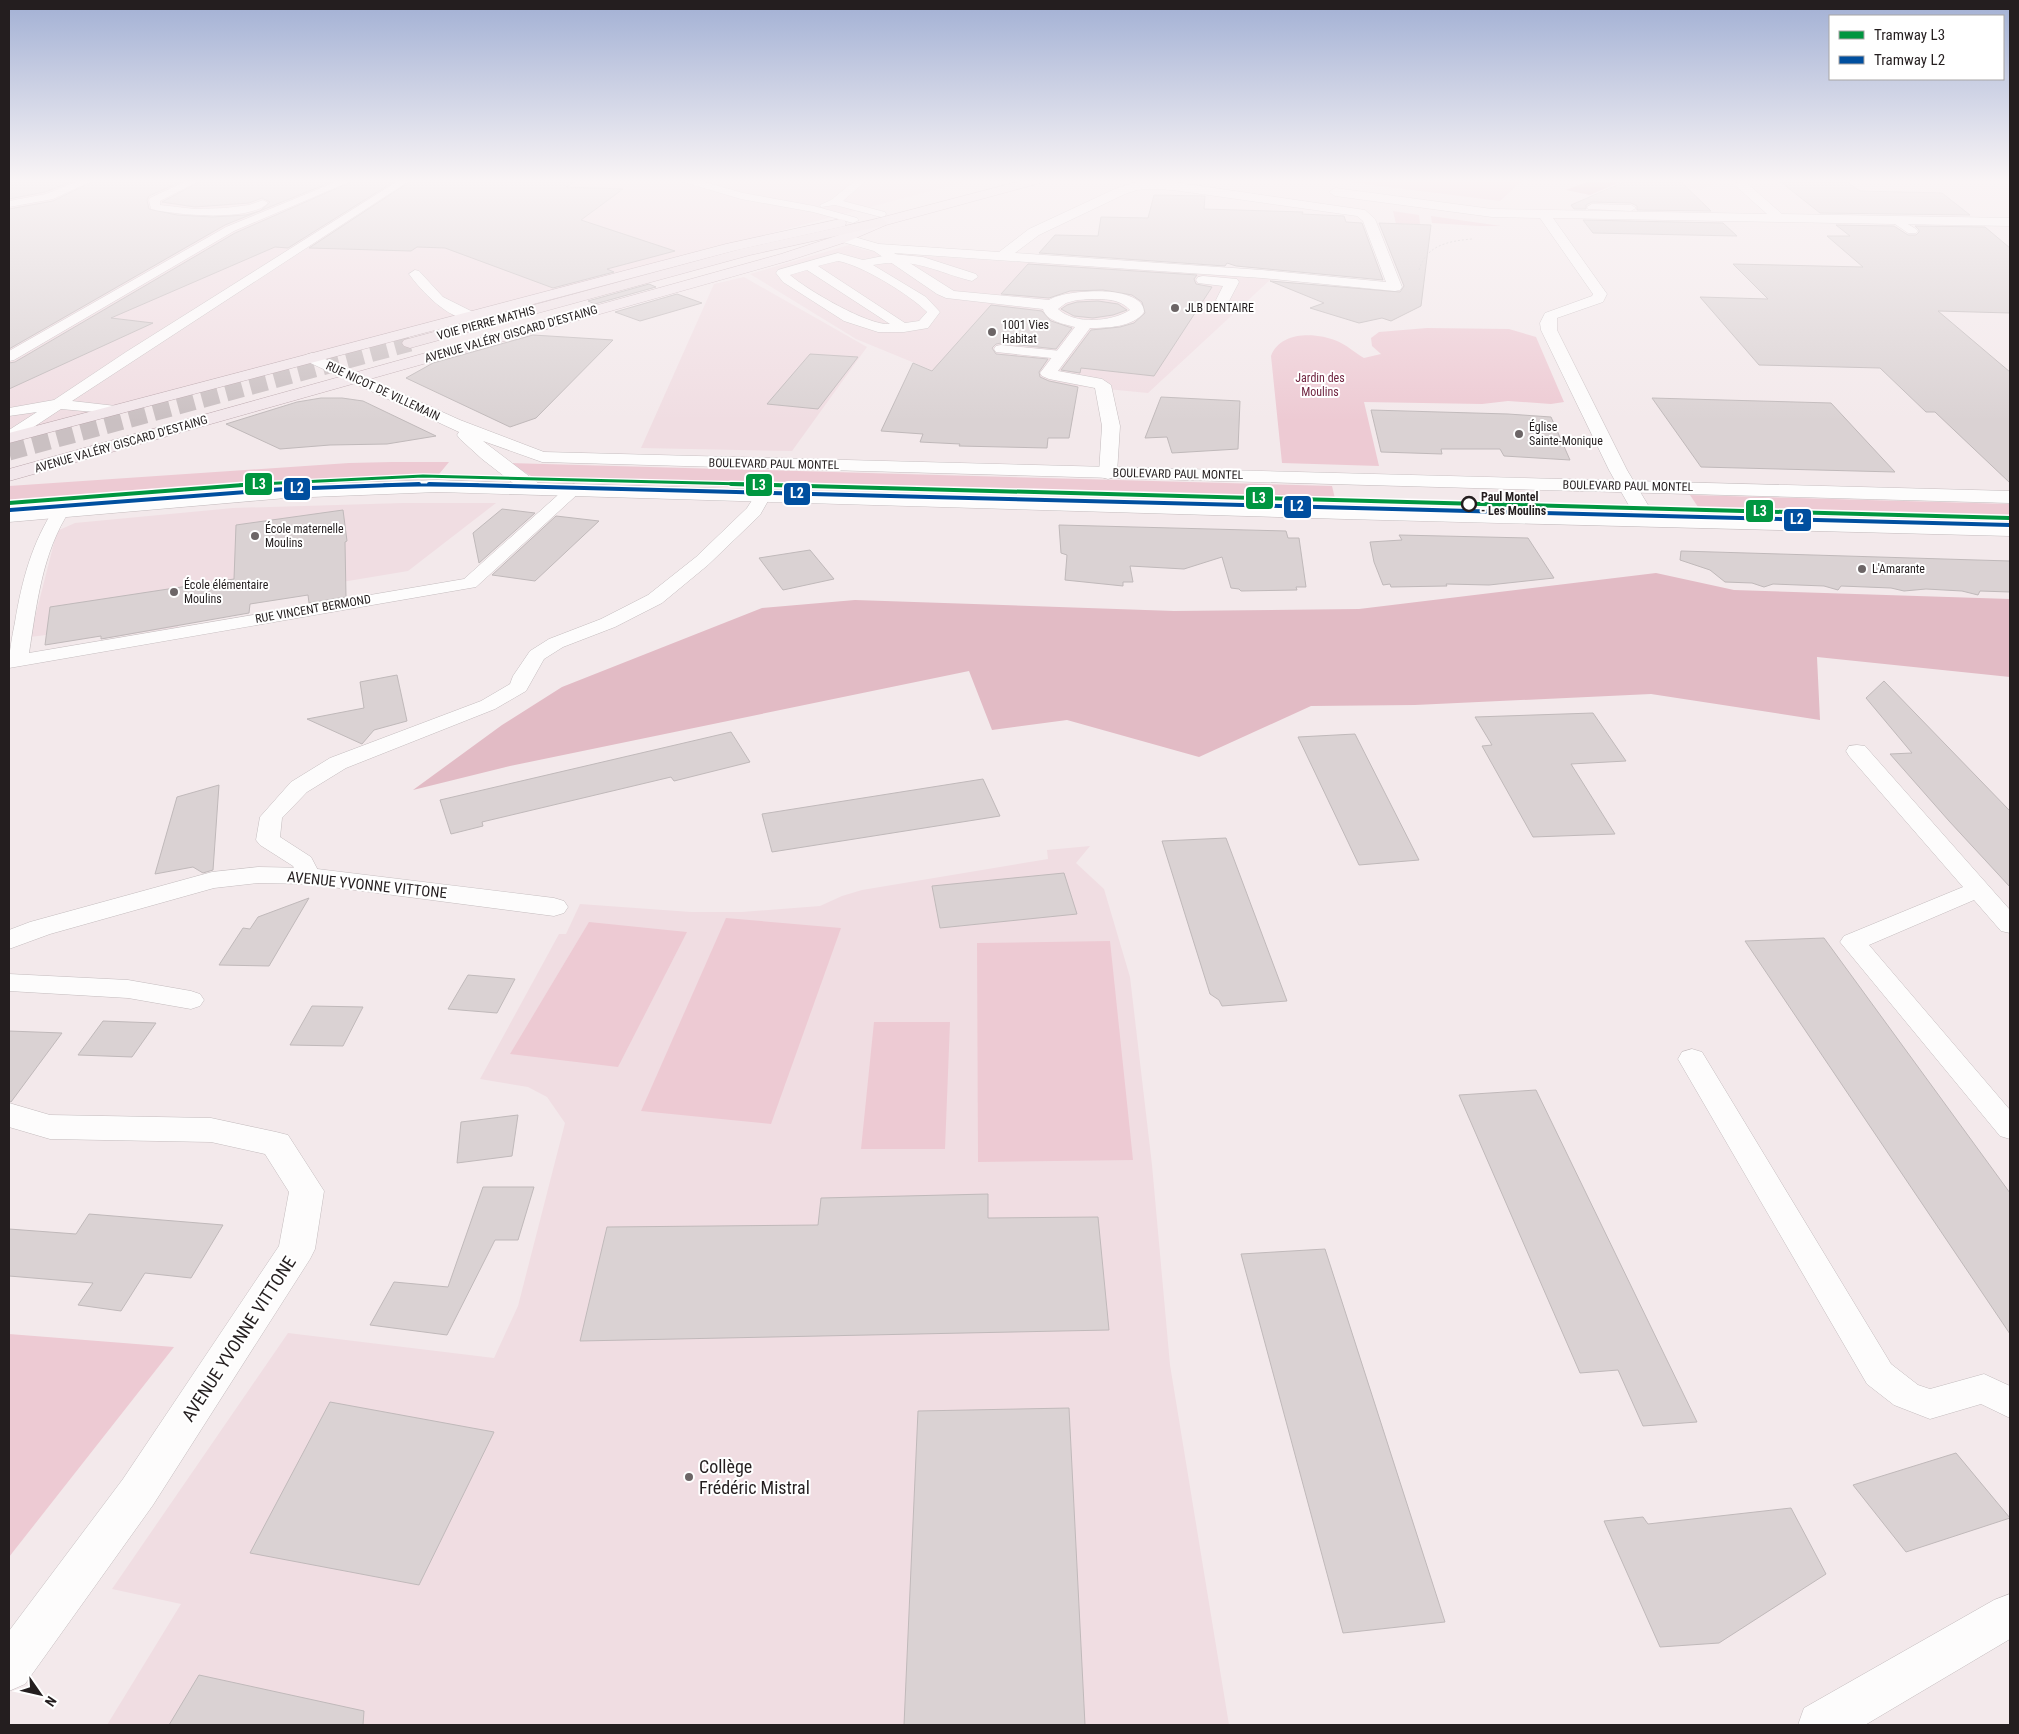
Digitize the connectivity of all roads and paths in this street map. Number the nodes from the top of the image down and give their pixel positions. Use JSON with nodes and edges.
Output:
{"nodes":[{"id":1,"x":178,"y":260,"type":"edge"},
{"id":2,"x":281,"y":260,"type":"edge"},
{"id":3,"x":685,"y":260,"type":"edge"},
{"id":4,"x":719,"y":260,"type":"edge"},
{"id":5,"x":776,"y":260,"type":"edge"},
{"id":6,"x":827,"y":260,"type":"edge"},
{"id":7,"x":851,"y":260,"type":"edge"},
{"id":8,"x":883,"y":260,"type":"edge"},
{"id":9,"x":896,"y":260,"type":"edge"},
{"id":10,"x":913,"y":260,"type":"edge"},
{"id":11,"x":1059,"y":260,"type":"edge"},
{"id":12,"x":1385,"y":260,"type":"edge"},
{"id":13,"x":1422,"y":260,"type":"edge"},
{"id":14,"x":1576,"y":260,"type":"edge"},
{"id":15,"x":862,"y":264,"type":"junction"},
{"id":16,"x":808,"y":265,"type":"junction"},
{"id":17,"x":415,"y":274,"type":"dead end"},
{"id":18,"x":972,"y":276,"type":"dead end"},
{"id":19,"x":1420,"y":278,"type":"dead end"},
{"id":20,"x":1109,"y":286,"type":"junction"},
{"id":21,"x":951,"y":294,"type":"junction"},
{"id":22,"x":922,"y":300,"type":"junction"},
{"id":23,"x":1223,"y":300,"type":"dead end"},
{"id":24,"x":1052,"y":305,"type":"junction"},
{"id":25,"x":470,"y":316,"type":"junction"},
{"id":26,"x":1086,"y":323,"type":"junction"},
{"id":27,"x":904,"y":328,"type":"junction"},
{"id":28,"x":410,"y":343,"type":"tunnel mouth"},
{"id":29,"x":1001,"y":349,"type":"dead end"},
{"id":30,"x":1061,"y":355,"type":"junction"},
{"id":31,"x":9,"y":357,"type":"edge"},
{"id":32,"x":312,"y":358,"type":"junction"},
{"id":33,"x":354,"y":378,"type":"junction"},
{"id":34,"x":56,"y":404,"type":"junction"},
{"id":35,"x":116,"y":410,"type":"junction"},
{"id":36,"x":9,"y":412,"type":"edge"},
{"id":37,"x":454,"y":424,"type":"junction"},
{"id":38,"x":9,"y":438,"type":"edge"},
{"id":39,"x":1108,"y":473,"type":"junction"},
{"id":40,"x":9,"y":475,"type":"edge"},
{"id":41,"x":1627,"y":486,"type":"junction"},
{"id":42,"x":532,"y":488,"type":"junction"},
{"id":43,"x":574,"y":489,"type":"junction"},
{"id":44,"x":764,"y":494,"type":"junction"},
{"id":45,"x":2010,"y":497,"type":"edge"},
{"id":46,"x":62,"y":510,"type":"junction"},
{"id":47,"x":9,"y":516,"type":"edge"},
{"id":48,"x":1647,"y":520,"type":"junction"},
{"id":49,"x":2010,"y":530,"type":"edge"},
{"id":50,"x":14,"y":661,"type":"edge"},
{"id":51,"x":1857,"y":751,"type":"dead end"},
{"id":52,"x":309,"y":876,"type":"junction"},
{"id":53,"x":1978,"y":890,"type":"junction"},
{"id":54,"x":554,"y":907,"type":"dead end"},
{"id":55,"x":2010,"y":926,"type":"edge"},
{"id":56,"x":9,"y":940,"type":"edge"},
{"id":57,"x":9,"y":982,"type":"edge"},
{"id":58,"x":192,"y":1000,"type":"dead end"},
{"id":59,"x":1692,"y":1058,"type":"dead end"},
{"id":60,"x":9,"y":1115,"type":"edge"},
{"id":61,"x":2010,"y":1129,"type":"edge"},
{"id":62,"x":2010,"y":1403,"type":"edge"},
{"id":63,"x":2010,"y":1614,"type":"edge"},
{"id":64,"x":9,"y":1668,"type":"edge"},
{"id":65,"x":1821,"y":1725,"type":"edge"}],
"edges":[{"from":1,"to":31,"type":"lane"},
{"from":2,"to":34,"type":"lane"},
{"from":3,"to":25,"type":"main road","name":"AVENUE VALÉRY GISCARD D'ESTAING"},
{"from":4,"to":28,"type":"highway","name":"VOIE PIERRE MATHIS"},
{"from":5,"to":33,"type":"main road","name":"AVENUE VALÉRY GISCARD D'ESTAING"},
{"from":6,"to":16,"type":"lane"},
{"from":7,"to":15,"type":"lane"},
{"from":8,"to":15,"type":"lane"},
{"from":9,"to":21,"type":"street"},
{"from":10,"to":18,"type":"lane"},
{"from":11,"to":12,"type":"street"},
{"from":13,"to":19,"type":"path"},
{"from":14,"to":41,"type":"street"},
{"from":15,"to":22,"type":"lane"},
{"from":16,"to":27,"type":"lane"},
{"from":16,"to":27,"type":"lane"},
{"from":17,"to":25,"type":"lane"},
{"from":20,"to":23,"type":"street"},
{"from":20,"to":24,"type":"street"},
{"from":20,"to":26,"type":"street"},
{"from":21,"to":22,"type":"lane"},
{"from":21,"to":24,"type":"street"},
{"from":22,"to":27,"type":"lane"},
{"from":24,"to":26,"type":"street"},
{"from":25,"to":32,"type":"main road","name":"AVENUE VALÉRY GISCARD D'ESTAING"},
{"from":26,"to":30,"type":"street"},
{"from":29,"to":30,"type":"lane"},
{"from":30,"to":39,"type":"street"},
{"from":32,"to":33,"type":"street","name":"RUE NICOT DE VILLEMAIN"},
{"from":32,"to":35,"type":"main road","name":"AVENUE VALÉRY GISCARD D'ESTAING"},
{"from":33,"to":37,"type":"street","name":"RUE NICOT DE VILLEMAIN"},
{"from":33,"to":40,"type":"main road","name":"AVENUE VALÉRY GISCARD D'ESTAING"},
{"from":34,"to":35,"type":"lane"},
{"from":34,"to":36,"type":"lane"},
{"from":34,"to":38,"type":"lane"},
{"from":35,"to":38,"type":"main road","name":"AVENUE VALÉRY GISCARD D'ESTAING"},
{"from":37,"to":39,"type":"street","name":"BOULEVARD PAUL MONTEL"},
{"from":37,"to":42,"type":"street"},
{"from":39,"to":41,"type":"street","name":"BOULEVARD PAUL MONTEL"},
{"from":41,"to":45,"type":"street","name":"BOULEVARD PAUL MONTEL"},
{"from":41,"to":48,"type":"street"},
{"from":42,"to":43,"type":"street"},
{"from":42,"to":46,"type":"street"},
{"from":43,"to":44,"type":"street"},
{"from":43,"to":50,"type":"lane","name":"RUE VINCENT BERMOND"},
{"from":44,"to":48,"type":"street"},
{"from":44,"to":52,"type":"lane"},
{"from":46,"to":47,"type":"street"},
{"from":46,"to":50,"type":"lane","name":"RUE VINCENT BERMOND"},
{"from":48,"to":49,"type":"street"},
{"from":51,"to":53,"type":"lane"},
{"from":52,"to":54,"type":"street","name":"AVENUE YVONNE VITTONE"},
{"from":52,"to":56,"type":"street","name":"AVENUE YVONNE VITTONE"},
{"from":53,"to":55,"type":"lane"},
{"from":53,"to":61,"type":"lane"},
{"from":57,"to":58,"type":"lane"},
{"from":59,"to":62,"type":"lane"},
{"from":60,"to":64,"type":"street","name":"AVENUE YVONNE VITTONE"},
{"from":63,"to":65,"type":"street"}]}
